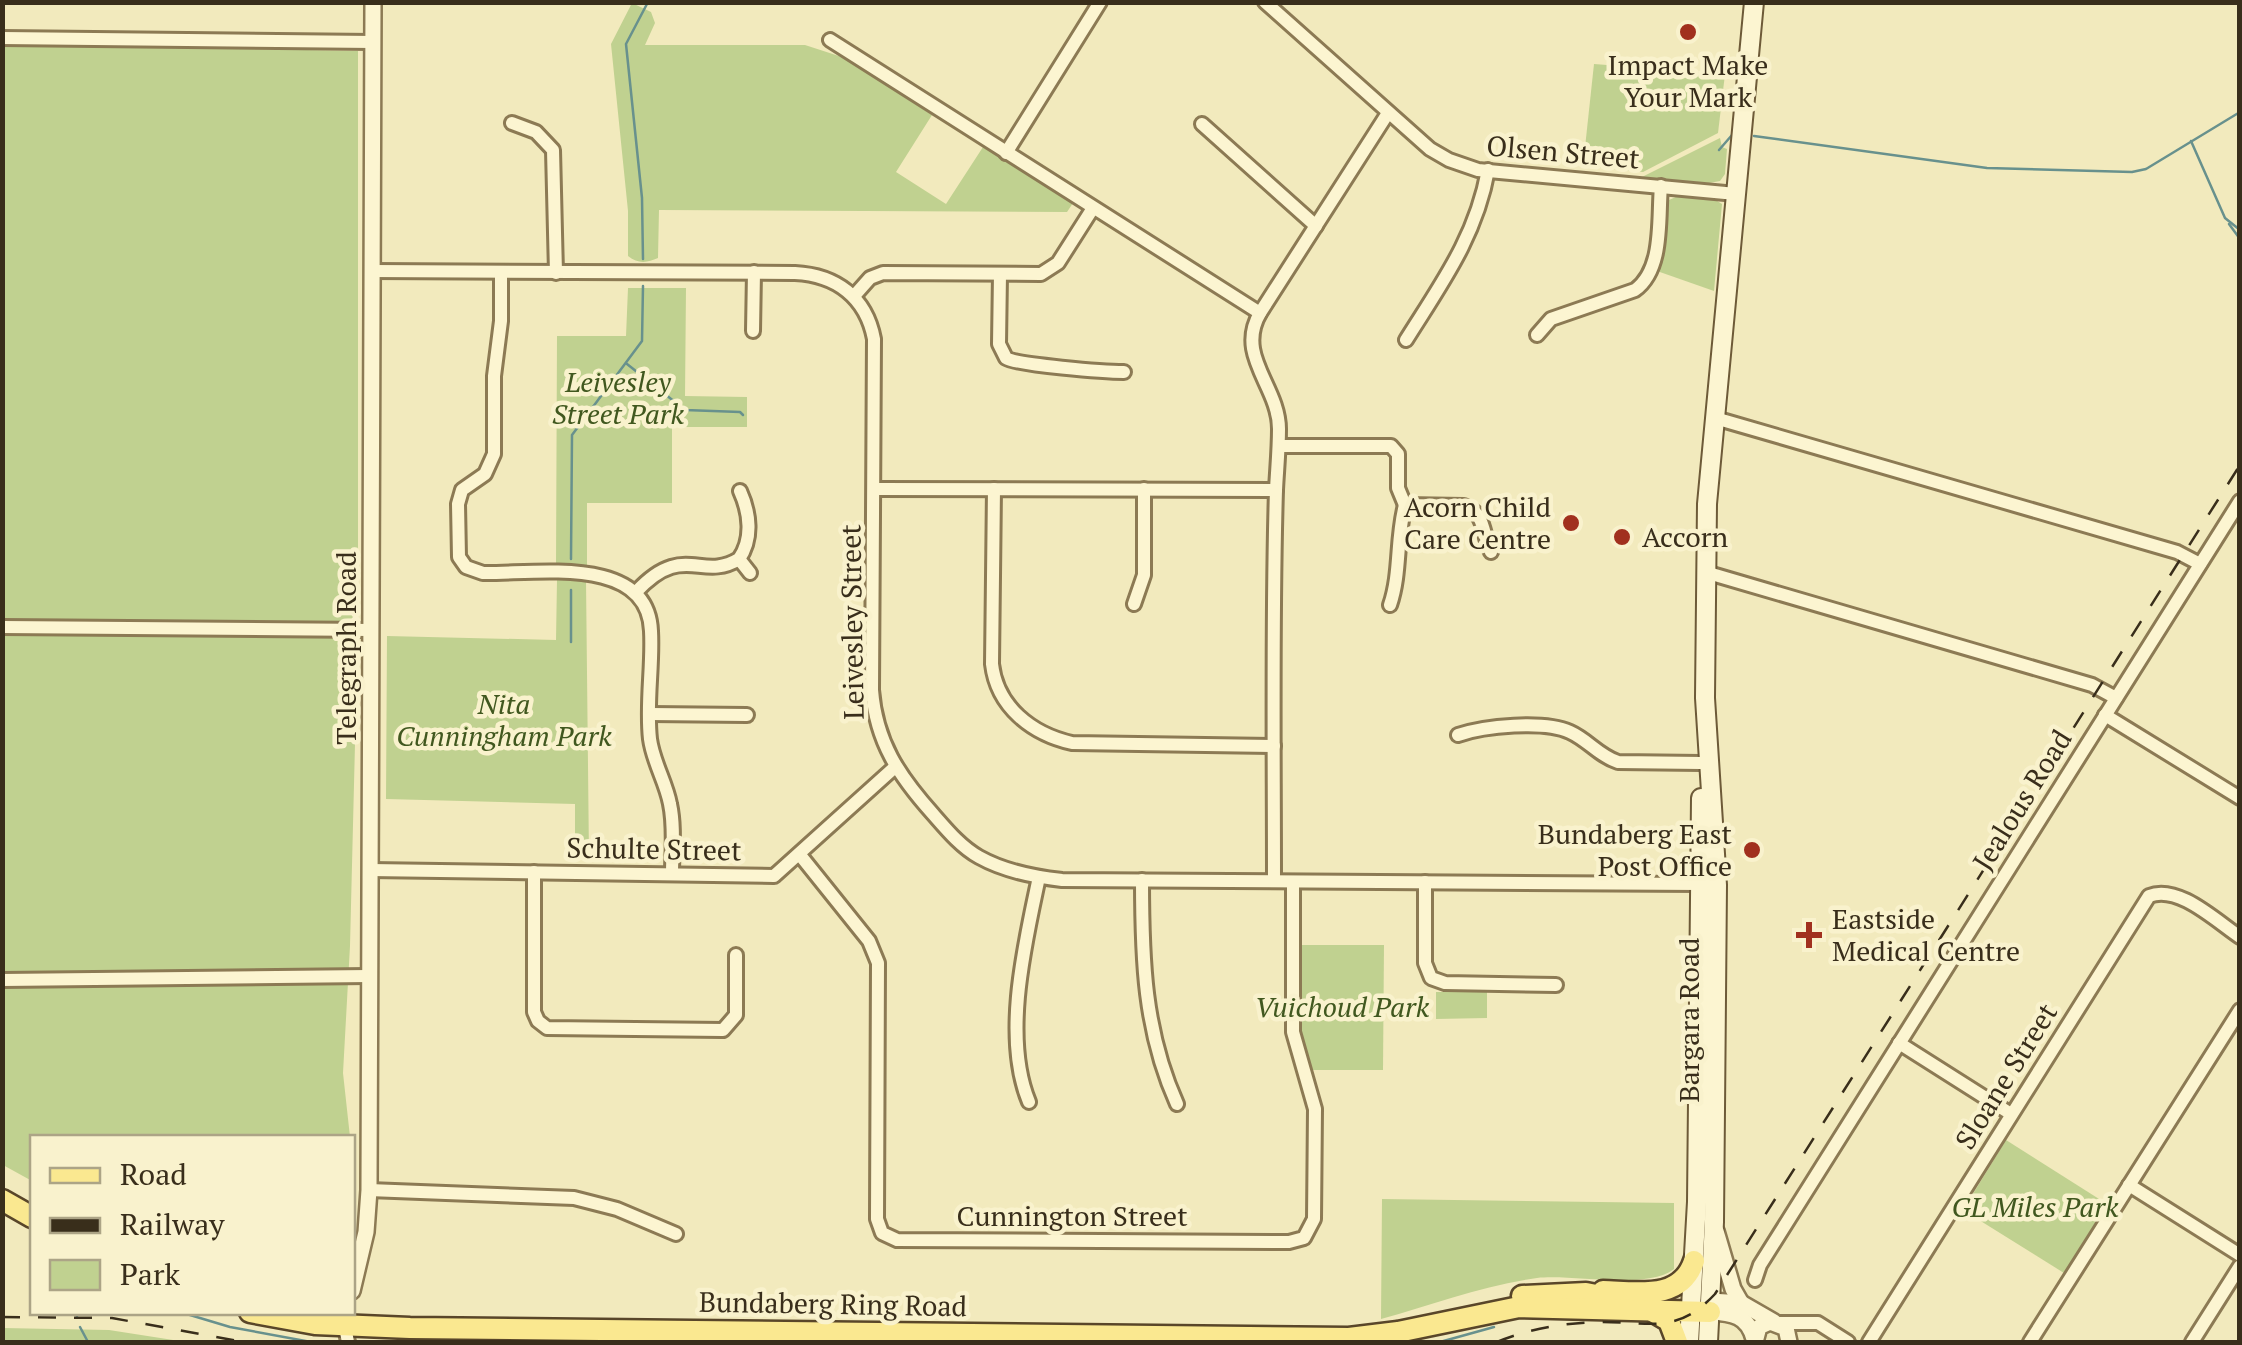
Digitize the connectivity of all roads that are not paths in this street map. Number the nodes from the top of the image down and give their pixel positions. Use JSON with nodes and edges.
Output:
{"nodes":[{"id":1,"x":374,"y":2,"type":"edge"},
{"id":2,"x":1100,"y":2,"type":"edge"},
{"id":3,"x":1754,"y":2,"type":"edge"},
{"id":4,"x":1273,"y":5,"type":"edge"},
{"id":5,"x":2,"y":38,"type":"edge"},
{"id":6,"x":830,"y":40,"type":"dead end"},
{"id":7,"x":374,"y":42,"type":"junction"},
{"id":8,"x":1388,"y":112,"type":"junction"},
{"id":9,"x":512,"y":123,"type":"dead end"},
{"id":10,"x":1202,"y":124,"type":"dead end"},
{"id":11,"x":1006,"y":153,"type":"junction"},
{"id":12,"x":1488,"y":170,"type":"junction"},
{"id":13,"x":1661,"y":186,"type":"junction"},
{"id":14,"x":1736,"y":194,"type":"junction"},
{"id":15,"x":1093,"y":208,"type":"junction"},
{"id":16,"x":1316,"y":226,"type":"junction"},
{"id":17,"x":372,"y":271,"type":"junction"},
{"id":18,"x":501,"y":272,"type":"junction"},
{"id":19,"x":754,"y":272,"type":"junction"},
{"id":20,"x":556,"y":273,"type":"junction"},
{"id":21,"x":1000,"y":274,"type":"junction"},
{"id":22,"x":854,"y":296,"type":"junction"},
{"id":23,"x":1260,"y":314,"type":"junction"},
{"id":24,"x":753,"y":331,"type":"dead end"},
{"id":25,"x":1537,"y":334,"type":"dead end"},
{"id":26,"x":1406,"y":340,"type":"dead end"},
{"id":27,"x":1124,"y":372,"type":"dead end"},
{"id":28,"x":1715,"y":418,"type":"junction"},
{"id":29,"x":1278,"y":446,"type":"junction"},
{"id":30,"x":874,"y":489,"type":"junction"},
{"id":31,"x":994,"y":489,"type":"junction"},
{"id":32,"x":1144,"y":489,"type":"junction"},
{"id":33,"x":740,"y":490,"type":"dead end"},
{"id":34,"x":1276,"y":490,"type":"junction"},
{"id":35,"x":2240,"y":501,"type":"edge"},
{"id":36,"x":1405,"y":505,"type":"junction"},
{"id":37,"x":1491,"y":552,"type":"dead end"},
{"id":38,"x":739,"y":559,"type":"junction"},
{"id":39,"x":2200,"y":564,"type":"junction"},
{"id":40,"x":1705,"y":572,"type":"junction"},
{"id":41,"x":750,"y":574,"type":"dead end"},
{"id":42,"x":636,"y":592,"type":"junction"},
{"id":43,"x":1134,"y":604,"type":"dead end"},
{"id":44,"x":1390,"y":606,"type":"dead end"},
{"id":45,"x":2,"y":627,"type":"edge"},
{"id":46,"x":371,"y":630,"type":"junction"},
{"id":47,"x":2116,"y":698,"type":"junction"},
{"id":48,"x":650,"y":714,"type":"junction"},
{"id":49,"x":748,"y":715,"type":"dead end"},
{"id":50,"x":2105,"y":715,"type":"junction"},
{"id":51,"x":1458,"y":735,"type":"dead end"},
{"id":52,"x":1274,"y":746,"type":"junction"},
{"id":53,"x":1706,"y":763,"type":"junction"},
{"id":54,"x":895,"y":767,"type":"junction"},
{"id":55,"x":2240,"y":798,"type":"edge"},
{"id":56,"x":800,"y":855,"type":"junction"},
{"id":57,"x":370,"y":870,"type":"junction"},
{"id":58,"x":534,"y":872,"type":"junction"},
{"id":59,"x":672,"y":874,"type":"junction"},
{"id":60,"x":1039,"y":877,"type":"junction"},
{"id":61,"x":1142,"y":880,"type":"junction"},
{"id":62,"x":1274,"y":881,"type":"junction"},
{"id":63,"x":1293,"y":882,"type":"junction"},
{"id":64,"x":1425,"y":882,"type":"junction"},
{"id":65,"x":1709,"y":884,"type":"junction"},
{"id":66,"x":2240,"y":936,"type":"edge"},
{"id":67,"x":736,"y":955,"type":"dead end"},
{"id":68,"x":369,"y":976,"type":"junction"},
{"id":69,"x":2,"y":980,"type":"edge"},
{"id":70,"x":1556,"y":985,"type":"dead end"},
{"id":71,"x":2240,"y":1010,"type":"edge"},
{"id":72,"x":1898,"y":1043,"type":"junction"},
{"id":73,"x":1029,"y":1102,"type":"dead end"},
{"id":74,"x":1177,"y":1104,"type":"dead end"},
{"id":75,"x":2011,"y":1114,"type":"junction"},
{"id":76,"x":2130,"y":1185,"type":"junction"},
{"id":77,"x":369,"y":1190,"type":"junction"},
{"id":78,"x":2,"y":1200,"type":"edge"},
{"id":79,"x":30,"y":1217,"type":"edge"},
{"id":80,"x":1714,"y":1222,"type":"junction"},
{"id":81,"x":676,"y":1234,"type":"dead end"},
{"id":82,"x":2240,"y":1254,"type":"edge"},
{"id":83,"x":1694,"y":1260,"type":"junction"},
{"id":84,"x":2240,"y":1266,"type":"edge"},
{"id":85,"x":355,"y":1278,"type":"edge"},
{"id":86,"x":1756,"y":1280,"type":"dead end"},
{"id":87,"x":1586,"y":1293,"type":"junction"},
{"id":88,"x":1741,"y":1303,"type":"junction"},
{"id":89,"x":1701,"y":1307,"type":"junction"},
{"id":90,"x":1649,"y":1310,"type":"junction"},
{"id":91,"x":269,"y":1315,"type":"edge"},
{"id":92,"x":1776,"y":1322,"type":"junction"},
{"id":93,"x":347,"y":1327,"type":"edge"},
{"id":94,"x":1415,"y":1328,"type":"junction"},
{"id":95,"x":1843,"y":1339,"type":"edge"},
{"id":96,"x":1755,"y":1341,"type":"edge"},
{"id":97,"x":1677,"y":1342,"type":"edge"},
{"id":98,"x":1689,"y":1342,"type":"edge"},
{"id":99,"x":1708,"y":1342,"type":"edge"},
{"id":100,"x":1789,"y":1342,"type":"edge"},
{"id":101,"x":1869,"y":1342,"type":"edge"},
{"id":102,"x":2030,"y":1342,"type":"edge"},
{"id":103,"x":2192,"y":1342,"type":"edge"}],
"edges":[{"from":1,"to":7,"type":"street","name":"Telegraph Road"},
{"from":2,"to":11,"type":"street"},
{"from":3,"to":14,"type":"main road","name":"Bargara Road"},
{"from":4,"to":8,"type":"street","name":"Olsen Street"},
{"from":5,"to":7,"type":"street"},
{"from":6,"to":11,"type":"street"},
{"from":7,"to":17,"type":"street","name":"Telegraph Road"},
{"from":8,"to":12,"type":"street","name":"Olsen Street"},
{"from":8,"to":16,"type":"street"},
{"from":9,"to":20,"type":"street"},
{"from":10,"to":16,"type":"street"},
{"from":11,"to":15,"type":"street"},
{"from":12,"to":13,"type":"street","name":"Olsen Street"},
{"from":12,"to":26,"type":"street"},
{"from":13,"to":14,"type":"street","name":"Olsen Street"},
{"from":13,"to":25,"type":"street"},
{"from":14,"to":28,"type":"main road","name":"Bargara Road"},
{"from":15,"to":21,"type":"street"},
{"from":15,"to":23,"type":"street"},
{"from":16,"to":23,"type":"street"},
{"from":17,"to":18,"type":"street"},
{"from":17,"to":46,"type":"street","name":"Telegraph Road"},
{"from":18,"to":20,"type":"street"},
{"from":18,"to":42,"type":"street"},
{"from":19,"to":20,"type":"street"},
{"from":19,"to":22,"type":"street"},
{"from":19,"to":24,"type":"street"},
{"from":21,"to":22,"type":"street"},
{"from":21,"to":27,"type":"street"},
{"from":22,"to":30,"type":"street","name":"Leivesley Street"},
{"from":23,"to":29,"type":"street"},
{"from":28,"to":39,"type":"street"},
{"from":28,"to":40,"type":"main road","name":"Bargara Road"},
{"from":29,"to":34,"type":"street"},
{"from":29,"to":36,"type":"street"},
{"from":30,"to":31,"type":"street"},
{"from":30,"to":54,"type":"street","name":"Leivesley Street"},
{"from":31,"to":32,"type":"street"},
{"from":31,"to":52,"type":"street"},
{"from":32,"to":34,"type":"street"},
{"from":32,"to":43,"type":"street"},
{"from":33,"to":38,"type":"street"},
{"from":34,"to":52,"type":"street"},
{"from":35,"to":39,"type":"street","name":"Jealous Road"},
{"from":36,"to":37,"type":"street"},
{"from":36,"to":44,"type":"street"},
{"from":38,"to":41,"type":"street"},
{"from":38,"to":42,"type":"street"},
{"from":39,"to":47,"type":"street","name":"Jealous Road"},
{"from":40,"to":47,"type":"street"},
{"from":40,"to":53,"type":"main road","name":"Bargara Road"},
{"from":42,"to":48,"type":"street"},
{"from":45,"to":46,"type":"street"},
{"from":46,"to":57,"type":"street","name":"Telegraph Road"},
{"from":47,"to":50,"type":"street","name":"Jealous Road"},
{"from":48,"to":49,"type":"street"},
{"from":48,"to":59,"type":"street"},
{"from":50,"to":55,"type":"street"},
{"from":50,"to":72,"type":"street","name":"Jealous Road"},
{"from":51,"to":53,"type":"street"},
{"from":52,"to":62,"type":"street"},
{"from":53,"to":65,"type":"main road","name":"Bargara Road"},
{"from":54,"to":56,"type":"street","name":"Schulte Street"},
{"from":54,"to":60,"type":"street","name":"Leivesley Street"},
{"from":56,"to":59,"type":"street","name":"Schulte Street"},
{"from":56,"to":63,"type":"street","name":"Cunnington Street"},
{"from":57,"to":58,"type":"street","name":"Schulte Street"},
{"from":57,"to":68,"type":"street","name":"Telegraph Road"},
{"from":58,"to":59,"type":"street","name":"Schulte Street"},
{"from":58,"to":67,"type":"street"},
{"from":60,"to":61,"type":"street","name":"Leivesley Street"},
{"from":60,"to":73,"type":"street"},
{"from":61,"to":62,"type":"street","name":"Leivesley Street"},
{"from":61,"to":74,"type":"street"},
{"from":62,"to":63,"type":"street","name":"Leivesley Street"},
{"from":63,"to":64,"type":"street","name":"Leivesley Street"},
{"from":64,"to":65,"type":"street","name":"Leivesley Street"},
{"from":64,"to":70,"type":"street"},
{"from":65,"to":80,"type":"main road","name":"Bargara Road"},
{"from":65,"to":83,"type":"main road","name":"Bargara Road"},
{"from":66,"to":75,"type":"street","name":"Sloane Street"},
{"from":68,"to":69,"type":"street"},
{"from":68,"to":77,"type":"street","name":"Telegraph Road"},
{"from":71,"to":76,"type":"street"},
{"from":72,"to":75,"type":"street"},
{"from":72,"to":86,"type":"street","name":"Jealous Road"},
{"from":75,"to":101,"type":"street","name":"Sloane Street"},
{"from":76,"to":82,"type":"street"},
{"from":76,"to":102,"type":"street"},
{"from":77,"to":81,"type":"street"},
{"from":77,"to":85,"type":"street","name":"Telegraph Road"},
{"from":78,"to":79,"type":"main road"},
{"from":80,"to":88,"type":"street"},
{"from":80,"to":89,"type":"main road","name":"Bargara Road"},
{"from":83,"to":87,"type":"main road"},
{"from":83,"to":89,"type":"main road","name":"Bargara Road"},
{"from":84,"to":103,"type":"street"},
{"from":87,"to":89,"type":"main road","name":"Bundaberg Ring Road"},
{"from":87,"to":94,"type":"main road","name":"Bundaberg Ring Road"},
{"from":88,"to":89,"type":"street"},
{"from":88,"to":92,"type":"street"},
{"from":89,"to":90,"type":"main road","name":"Bundaberg Ring Road"},
{"from":89,"to":96,"type":"street"},
{"from":89,"to":98,"type":"main road","name":"Bargara Road"},
{"from":89,"to":99,"type":"main road","name":"Bargara Road"},
{"from":90,"to":94,"type":"main road","name":"Bundaberg Ring Road"},
{"from":90,"to":97,"type":"main road"},
{"from":91,"to":93,"type":"main road","name":"Bundaberg Ring Road"},
{"from":92,"to":95,"type":"street"},
{"from":92,"to":96,"type":"street"},
{"from":92,"to":100,"type":"street"},
{"from":93,"to":94,"type":"main road","name":"Bundaberg Ring Road"},
{"from":95,"to":100,"type":"street"}]}
